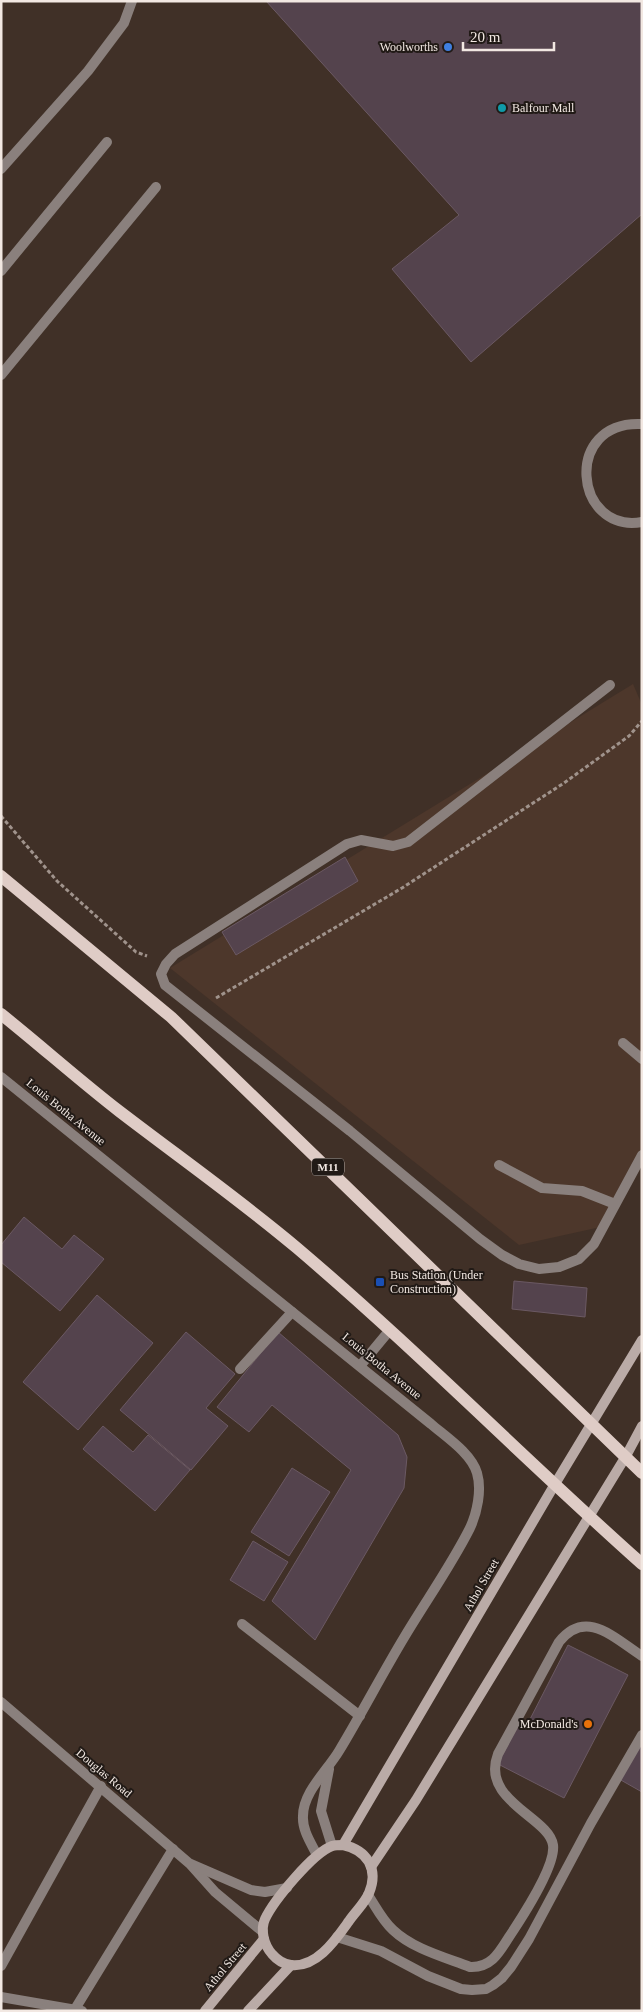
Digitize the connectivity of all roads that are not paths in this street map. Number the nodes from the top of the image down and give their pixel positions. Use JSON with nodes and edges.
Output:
{"nodes":[{"id":1,"x":132,"y":1,"type":"edge"},
{"id":2,"x":107,"y":142,"type":"dead end"},
{"id":3,"x":1,"y":169,"type":"edge"},
{"id":4,"x":156,"y":187,"type":"dead end"},
{"id":5,"x":1,"y":271,"type":"edge"},
{"id":6,"x":1,"y":375,"type":"edge"},
{"id":7,"x":642,"y":424,"type":"edge"},
{"id":8,"x":642,"y":522,"type":"edge"},
{"id":9,"x":610,"y":685,"type":"dead end"},
{"id":10,"x":1,"y":876,"type":"edge"},
{"id":11,"x":1,"y":1014,"type":"edge"},
{"id":12,"x":623,"y":1043,"type":"dead end"},
{"id":13,"x":642,"y":1060,"type":"edge"},
{"id":14,"x":1,"y":1077,"type":"edge"},
{"id":15,"x":642,"y":1155,"type":"edge"},
{"id":16,"x":499,"y":1165,"type":"dead end"},
{"id":17,"x":615,"y":1204,"type":"junction"},
{"id":18,"x":292,"y":1312,"type":"junction"},
{"id":19,"x":389,"y":1331,"type":"junction"},
{"id":20,"x":642,"y":1340,"type":"edge"},
{"id":21,"x":360,"y":1366,"type":"junction"},
{"id":22,"x":240,"y":1369,"type":"dead end"},
{"id":23,"x":592,"y":1423,"type":"junction"},
{"id":24,"x":642,"y":1426,"type":"edge"},
{"id":25,"x":626,"y":1456,"type":"junction"},
{"id":26,"x":642,"y":1473,"type":"edge"},
{"id":27,"x":554,"y":1484,"type":"junction"},
{"id":28,"x":589,"y":1517,"type":"junction"},
{"id":29,"x":642,"y":1564,"type":"edge"},
{"id":30,"x":242,"y":1624,"type":"dead end"},
{"id":31,"x":642,"y":1656,"type":"edge"},
{"id":32,"x":1,"y":1702,"type":"edge"},
{"id":33,"x":360,"y":1716,"type":"junction"},
{"id":34,"x":642,"y":1735,"type":"edge"},
{"id":35,"x":329,"y":1768,"type":"junction"},
{"id":36,"x":101,"y":1786,"type":"junction"},
{"id":37,"x":338,"y":1845,"type":"junction"},
{"id":38,"x":174,"y":1849,"type":"junction"},
{"id":39,"x":317,"y":1855,"type":"junction"},
{"id":40,"x":190,"y":1864,"type":"junction"},
{"id":41,"x":371,"y":1867,"type":"junction"},
{"id":42,"x":287,"y":1888,"type":"junction"},
{"id":43,"x":368,"y":1895,"type":"junction"},
{"id":44,"x":263,"y":1936,"type":"junction"},
{"id":45,"x":337,"y":1937,"type":"junction"},
{"id":46,"x":290,"y":1965,"type":"junction"},
{"id":47,"x":1,"y":1966,"type":"edge"},
{"id":48,"x":1,"y":1997,"type":"edge"},
{"id":49,"x":78,"y":2010,"type":"edge"},
{"id":50,"x":205,"y":2011,"type":"edge"},
{"id":51,"x":248,"y":2011,"type":"edge"}],
"edges":[{"from":1,"to":3,"type":"street"},
{"from":2,"to":5,"type":"street"},
{"from":4,"to":6,"type":"street"},
{"from":7,"to":8,"type":"street"},
{"from":9,"to":17,"type":"street"},
{"from":10,"to":23,"type":"main road","number":"M11"},
{"from":11,"to":19,"type":"main road"},
{"from":12,"to":13,"type":"street"},
{"from":14,"to":18,"type":"street","name":"Louis Botha Avenue"},
{"from":15,"to":17,"type":"street"},
{"from":16,"to":17,"type":"street"},
{"from":18,"to":21,"type":"street","name":"Louis Botha Avenue"},
{"from":18,"to":22,"type":"street"},
{"from":19,"to":21,"type":"street"},
{"from":19,"to":27,"type":"main road"},
{"from":20,"to":23,"type":"main road","name":"Athol Street"},
{"from":21,"to":33,"type":"street","name":"Louis Botha Avenue"},
{"from":23,"to":25,"type":"main road","number":"M11"},
{"from":23,"to":27,"type":"main road","name":"Athol Street"},
{"from":24,"to":25,"type":"main road"},
{"from":25,"to":26,"type":"main road","number":"M11"},
{"from":25,"to":28,"type":"main road"},
{"from":27,"to":28,"type":"main road"},
{"from":27,"to":37,"type":"main road","name":"Athol Street"},
{"from":28,"to":29,"type":"main road"},
{"from":28,"to":41,"type":"main road"},
{"from":30,"to":33,"type":"street"},
{"from":31,"to":43,"type":"street"},
{"from":32,"to":36,"type":"street","name":"Douglas Road"},
{"from":33,"to":35,"type":"street","name":"Louis Botha Avenue"},
{"from":34,"to":45,"type":"street"},
{"from":35,"to":37,"type":"street","name":"Louis Botha Avenue"},
{"from":35,"to":39,"type":"street","name":"Louis Botha Avenue"},
{"from":36,"to":38,"type":"street","name":"Douglas Road"},
{"from":36,"to":47,"type":"street"},
{"from":37,"to":39,"type":"main road","name":"Athol Street"},
{"from":37,"to":41,"type":"main road"},
{"from":38,"to":40,"type":"street","name":"Douglas Road"},
{"from":38,"to":49,"type":"street"},
{"from":39,"to":42,"type":"main road","name":"Athol Street"},
{"from":40,"to":42,"type":"street","name":"Douglas Road"},
{"from":40,"to":44,"type":"street","name":"Douglas Road"},
{"from":41,"to":43,"type":"main road"},
{"from":42,"to":44,"type":"main road","name":"Athol Street"},
{"from":43,"to":45,"type":"main road"},
{"from":44,"to":46,"type":"main road"},
{"from":44,"to":50,"type":"main road","name":"Athol Street"},
{"from":45,"to":46,"type":"main road"},
{"from":46,"to":51,"type":"main road"},
{"from":48,"to":49,"type":"street"}]}
